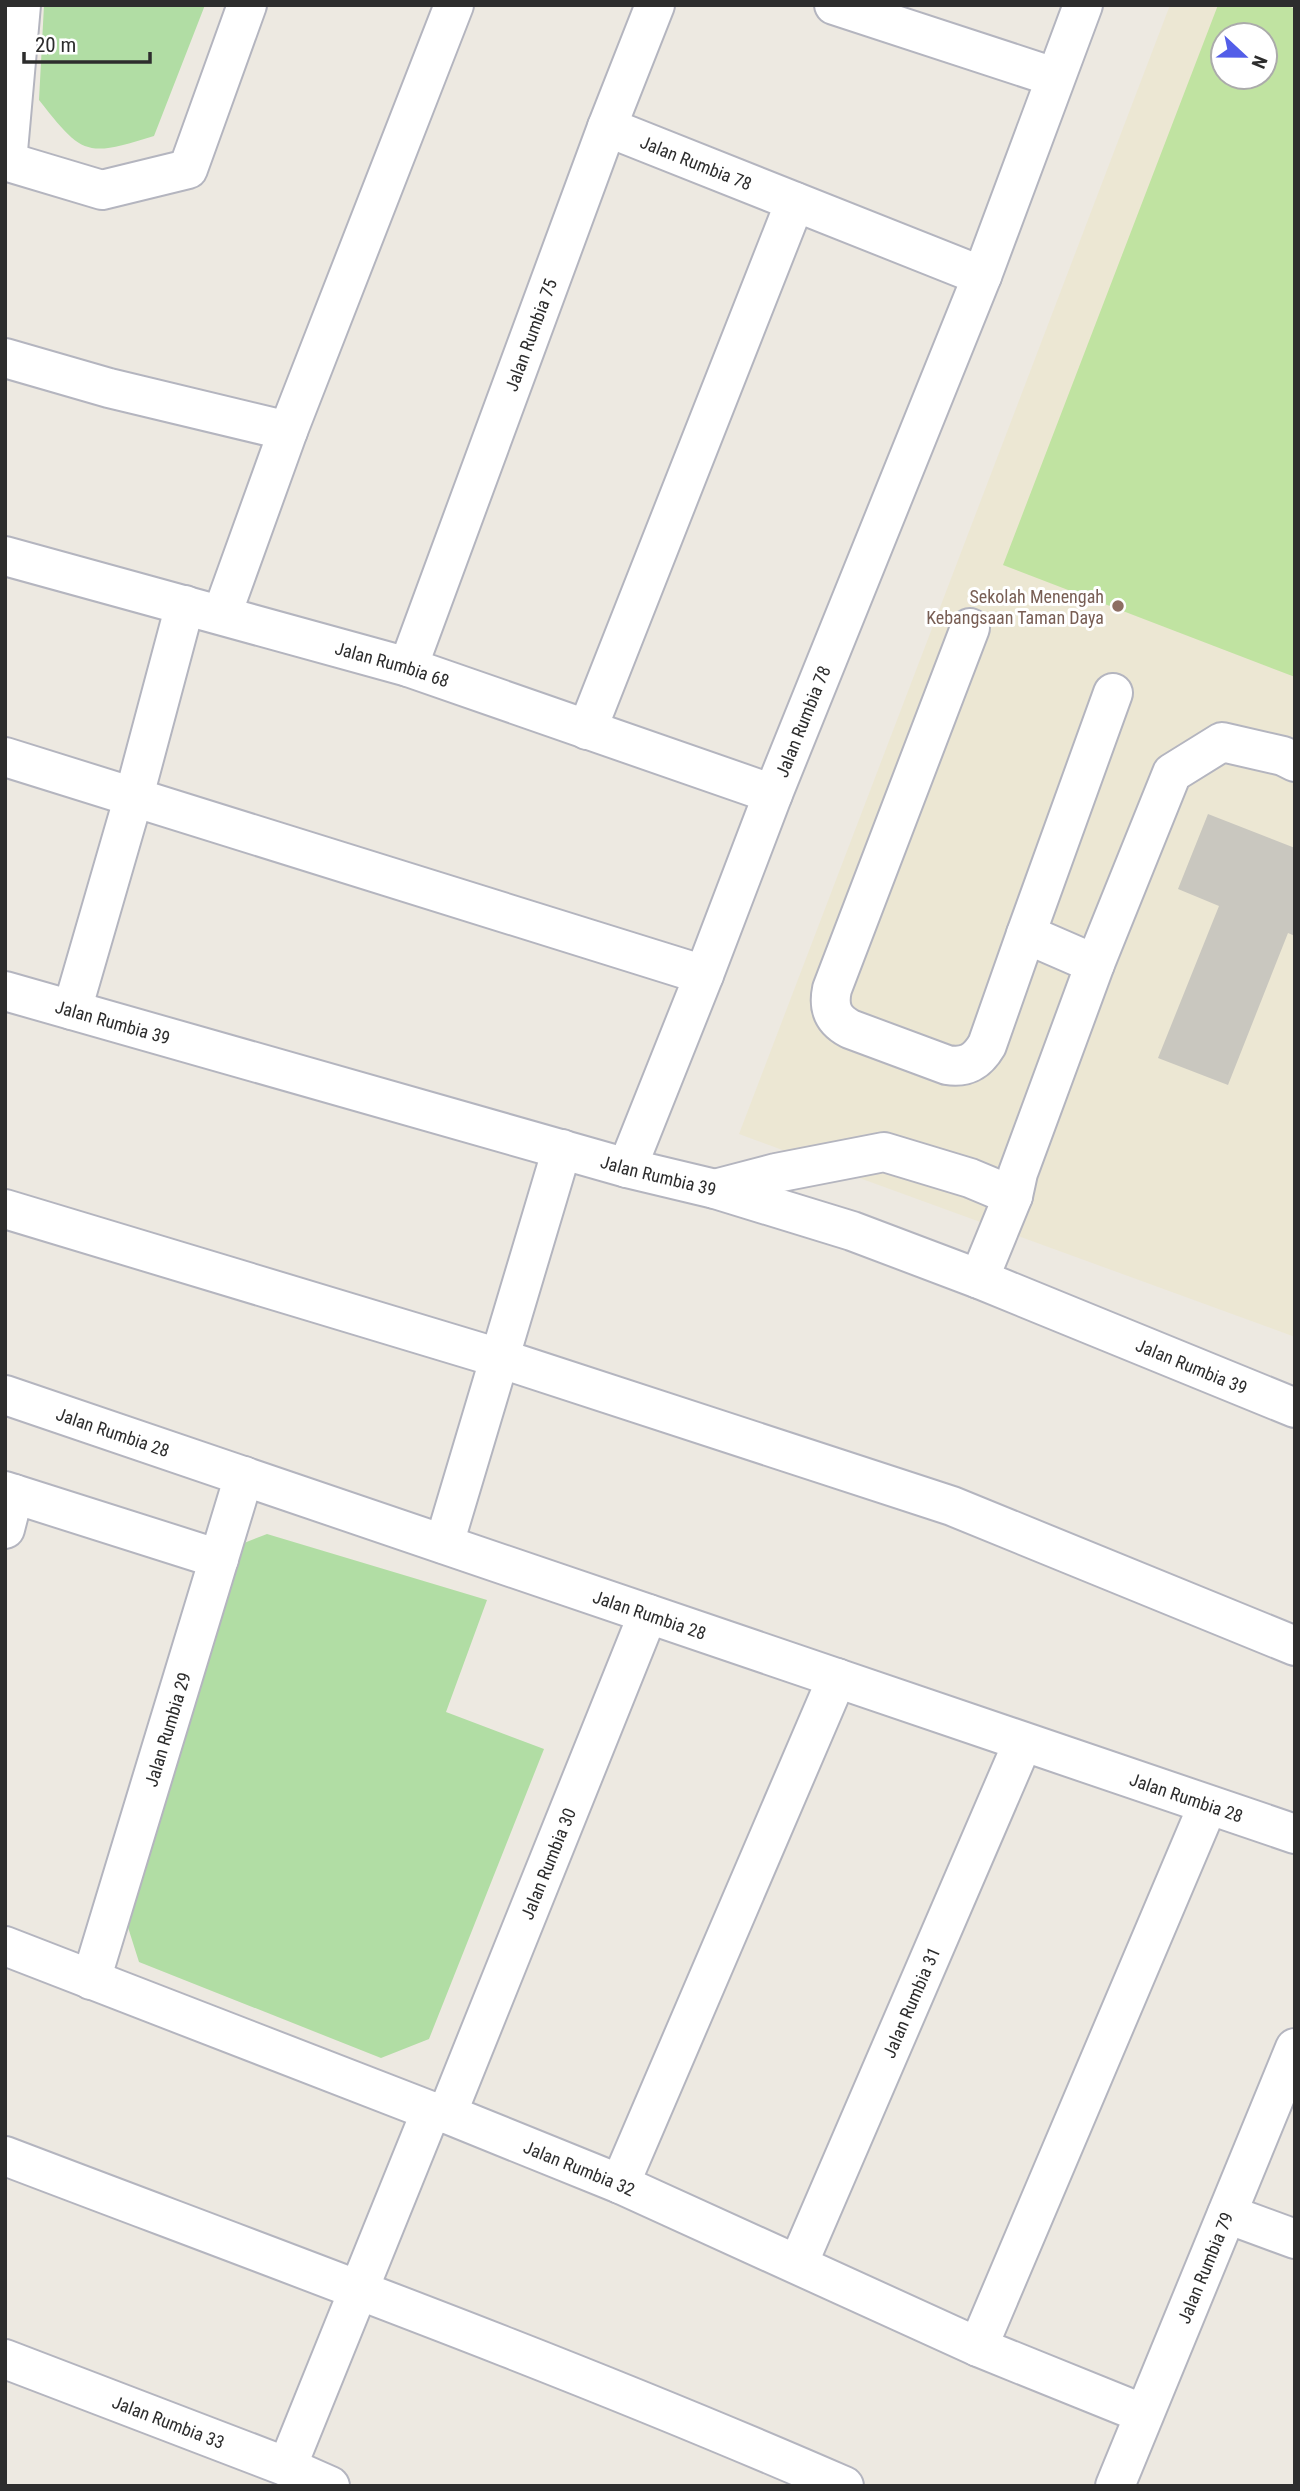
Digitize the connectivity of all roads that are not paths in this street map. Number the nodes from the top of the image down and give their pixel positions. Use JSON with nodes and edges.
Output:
{"nodes":[{"id":1,"x":21,"y":5,"type":"edge"},
{"id":2,"x":247,"y":5,"type":"edge"},
{"id":3,"x":454,"y":5,"type":"edge"},
{"id":4,"x":655,"y":5,"type":"edge"},
{"id":5,"x":834,"y":5,"type":"edge"},
{"id":6,"x":1083,"y":5,"type":"edge"},
{"id":7,"x":1054,"y":77,"type":"junction"},
{"id":8,"x":607,"y":127,"type":"junction"},
{"id":9,"x":6,"y":162,"type":"edge"},
{"id":10,"x":795,"y":202,"type":"junction"},
{"id":11,"x":982,"y":276,"type":"junction"},
{"id":12,"x":5,"y":358,"type":"edge"},
{"id":13,"x":288,"y":431,"type":"junction"},
{"id":14,"x":5,"y":556,"type":"edge"},
{"id":15,"x":185,"y":605,"type":"junction"},
{"id":16,"x":222,"y":614,"type":"junction"},
{"id":17,"x":970,"y":628,"type":"dead end"},
{"id":18,"x":408,"y":667,"type":"junction"},
{"id":19,"x":1113,"y":694,"type":"dead end"},
{"id":20,"x":587,"y":730,"type":"junction"},
{"id":21,"x":5,"y":757,"type":"edge"},
{"id":22,"x":1295,"y":762,"type":"edge"},
{"id":23,"x":773,"y":794,"type":"junction"},
{"id":24,"x":134,"y":796,"type":"junction"},
{"id":25,"x":1026,"y":934,"type":"junction"},
{"id":26,"x":1095,"y":964,"type":"junction"},
{"id":27,"x":704,"y":975,"type":"junction"},
{"id":28,"x":5,"y":991,"type":"edge"},
{"id":29,"x":72,"y":1010,"type":"junction"},
{"id":30,"x":562,"y":1149,"type":"junction"},
{"id":31,"x":627,"y":1168,"type":"junction"},
{"id":32,"x":715,"y":1189,"type":"junction"},
{"id":33,"x":1013,"y":1196,"type":"junction"},
{"id":34,"x":5,"y":1209,"type":"edge"},
{"id":35,"x":979,"y":1279,"type":"junction"},
{"id":36,"x":499,"y":1358,"type":"junction"},
{"id":37,"x":5,"y":1395,"type":"edge"},
{"id":38,"x":1295,"y":1408,"type":"edge"},
{"id":39,"x":244,"y":1476,"type":"junction"},
{"id":40,"x":8,"y":1505,"type":"edge"},
{"id":41,"x":444,"y":1544,"type":"junction"},
{"id":42,"x":219,"y":1559,"type":"junction"},
{"id":43,"x":649,"y":1614,"type":"junction"},
{"id":44,"x":1295,"y":1646,"type":"edge"},
{"id":45,"x":837,"y":1678,"type":"junction"},
{"id":46,"x":1023,"y":1742,"type":"junction"},
{"id":47,"x":1208,"y":1805,"type":"junction"},
{"id":48,"x":1295,"y":1834,"type":"edge"},
{"id":49,"x":5,"y":1946,"type":"edge"},
{"id":50,"x":91,"y":1980,"type":"junction"},
{"id":51,"x":1295,"y":2048,"type":"edge"},
{"id":52,"x":439,"y":2113,"type":"junction"},
{"id":53,"x":5,"y":2156,"type":"edge"},
{"id":54,"x":620,"y":2184,"type":"junction"},
{"id":55,"x":1227,"y":2214,"type":"junction"},
{"id":56,"x":1295,"y":2239,"type":"edge"},
{"id":57,"x":798,"y":2264,"type":"junction"},
{"id":58,"x":359,"y":2291,"type":"junction"},
{"id":59,"x":978,"y":2347,"type":"junction"},
{"id":60,"x":5,"y":2359,"type":"edge"},
{"id":61,"x":1144,"y":2414,"type":"junction"},
{"id":62,"x":287,"y":2467,"type":"junction"},
{"id":63,"x":330,"y":2486,"type":"edge"},
{"id":64,"x":845,"y":2486,"type":"edge"},
{"id":65,"x":1115,"y":2486,"type":"edge"}],
"edges":[{"from":1,"to":9,"type":"street"},
{"from":2,"to":9,"type":"street"},
{"from":3,"to":13,"type":"street"},
{"from":4,"to":8,"type":"street","name":"Jalan Rumbia 75"},
{"from":5,"to":7,"type":"street"},
{"from":6,"to":7,"type":"street","name":"Jalan Rumbia 78"},
{"from":7,"to":11,"type":"street","name":"Jalan Rumbia 78"},
{"from":8,"to":10,"type":"street","name":"Jalan Rumbia 78"},
{"from":8,"to":18,"type":"street","name":"Jalan Rumbia 75"},
{"from":10,"to":11,"type":"street","name":"Jalan Rumbia 78"},
{"from":10,"to":20,"type":"street"},
{"from":11,"to":23,"type":"street","name":"Jalan Rumbia 78"},
{"from":12,"to":13,"type":"street"},
{"from":13,"to":16,"type":"street"},
{"from":14,"to":15,"type":"street","name":"Jalan Rumbia 68"},
{"from":15,"to":16,"type":"street","name":"Jalan Rumbia 68"},
{"from":15,"to":24,"type":"street"},
{"from":16,"to":18,"type":"street","name":"Jalan Rumbia 68"},
{"from":17,"to":25,"type":"street"},
{"from":18,"to":20,"type":"street","name":"Jalan Rumbia 68"},
{"from":19,"to":25,"type":"street"},
{"from":20,"to":23,"type":"street","name":"Jalan Rumbia 68"},
{"from":21,"to":24,"type":"street"},
{"from":22,"to":26,"type":"street"},
{"from":23,"to":27,"type":"street","name":"Jalan Rumbia 78"},
{"from":24,"to":27,"type":"street"},
{"from":24,"to":29,"type":"street"},
{"from":25,"to":26,"type":"street"},
{"from":26,"to":33,"type":"street"},
{"from":27,"to":31,"type":"street","name":"Jalan Rumbia 78"},
{"from":28,"to":29,"type":"street","name":"Jalan Rumbia 39"},
{"from":29,"to":30,"type":"street","name":"Jalan Rumbia 39"},
{"from":30,"to":31,"type":"street","name":"Jalan Rumbia 39"},
{"from":30,"to":36,"type":"street"},
{"from":31,"to":32,"type":"street","name":"Jalan Rumbia 39"},
{"from":32,"to":33,"type":"street"},
{"from":32,"to":35,"type":"street","name":"Jalan Rumbia 39"},
{"from":33,"to":35,"type":"street"},
{"from":34,"to":36,"type":"street"},
{"from":35,"to":38,"type":"street","name":"Jalan Rumbia 39"},
{"from":36,"to":41,"type":"street"},
{"from":36,"to":44,"type":"street"},
{"from":37,"to":39,"type":"street","name":"Jalan Rumbia 28"},
{"from":39,"to":41,"type":"street","name":"Jalan Rumbia 28"},
{"from":39,"to":42,"type":"street","name":"Jalan Rumbia 29"},
{"from":40,"to":42,"type":"street"},
{"from":41,"to":43,"type":"street","name":"Jalan Rumbia 28"},
{"from":42,"to":50,"type":"street","name":"Jalan Rumbia 29"},
{"from":43,"to":45,"type":"street","name":"Jalan Rumbia 28"},
{"from":43,"to":52,"type":"street","name":"Jalan Rumbia 30"},
{"from":45,"to":46,"type":"street","name":"Jalan Rumbia 28"},
{"from":45,"to":54,"type":"street"},
{"from":46,"to":47,"type":"street","name":"Jalan Rumbia 28"},
{"from":46,"to":57,"type":"street","name":"Jalan Rumbia 31"},
{"from":47,"to":48,"type":"street","name":"Jalan Rumbia 28"},
{"from":47,"to":59,"type":"street"},
{"from":49,"to":50,"type":"street","name":"Jalan Rumbia 32"},
{"from":50,"to":52,"type":"street","name":"Jalan Rumbia 32"},
{"from":51,"to":55,"type":"street","name":"Jalan Rumbia 79"},
{"from":52,"to":54,"type":"street","name":"Jalan Rumbia 32"},
{"from":52,"to":58,"type":"street","name":"Jalan Rumbia 30"},
{"from":53,"to":58,"type":"street"},
{"from":54,"to":57,"type":"street","name":"Jalan Rumbia 32"},
{"from":55,"to":56,"type":"street"},
{"from":55,"to":61,"type":"street","name":"Jalan Rumbia 79"},
{"from":57,"to":59,"type":"street","name":"Jalan Rumbia 32"},
{"from":58,"to":62,"type":"street","name":"Jalan Rumbia 30"},
{"from":58,"to":64,"type":"street"},
{"from":59,"to":61,"type":"street","name":"Jalan Rumbia 32"},
{"from":60,"to":62,"type":"street","name":"Jalan Rumbia 33"},
{"from":61,"to":65,"type":"street","name":"Jalan Rumbia 79"},
{"from":62,"to":63,"type":"street","name":"Jalan Rumbia 33"}]}
